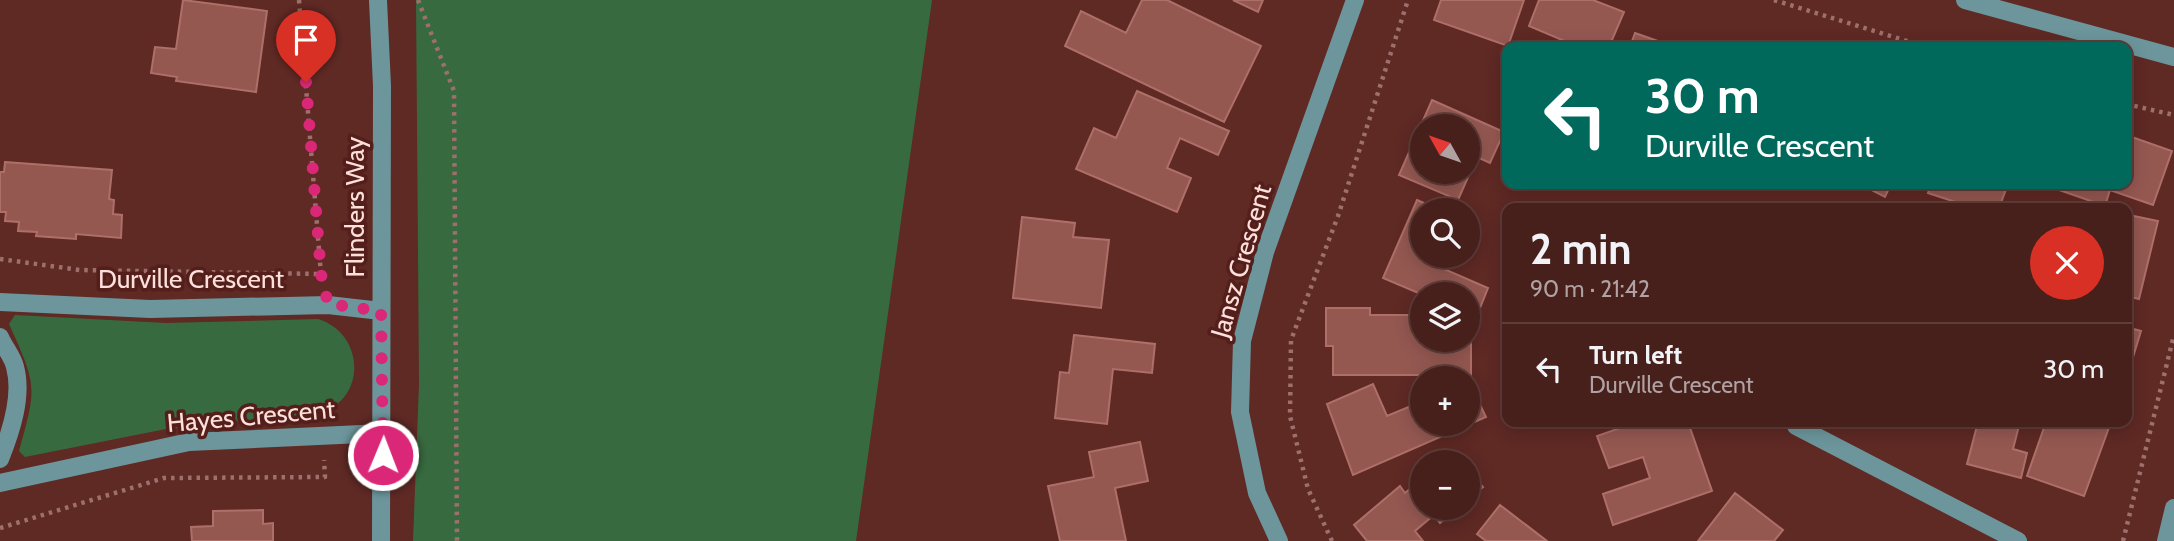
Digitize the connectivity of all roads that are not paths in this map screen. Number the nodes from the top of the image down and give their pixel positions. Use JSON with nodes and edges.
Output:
{"nodes":[{"id":1,"x":378,"y":0,"type":"edge"},
{"id":2,"x":1355,"y":0,"type":"edge"},
{"id":3,"x":1965,"y":0,"type":"edge"},
{"id":4,"x":2119,"y":42,"type":"edge"},
{"id":5,"x":2132,"y":46,"type":"edge"},
{"id":6,"x":2174,"y":57,"type":"edge"},
{"id":7,"x":0,"y":302,"type":"edge"},
{"id":8,"x":381,"y":311,"type":"junction"},
{"id":9,"x":0,"y":337,"type":"edge"},
{"id":10,"x":1798,"y":427,"type":"edge"},
{"id":11,"x":383,"y":433,"type":"junction"},
{"id":12,"x":0,"y":459,"type":"edge"},
{"id":13,"x":0,"y":483,"type":"edge"},
{"id":14,"x":2174,"y":509,"type":"edge"},
{"id":15,"x":381,"y":541,"type":"edge"},
{"id":16,"x":1279,"y":541,"type":"edge"},
{"id":17,"x":2018,"y":541,"type":"edge"},
{"id":18,"x":2166,"y":541,"type":"edge"}],
"edges":[{"from":1,"to":8,"type":"street","name":"Flinders Way"},
{"from":2,"to":16,"type":"street","name":"Jansz Crescent"},
{"from":3,"to":4,"type":"street"},
{"from":5,"to":6,"type":"street"},
{"from":7,"to":8,"type":"street","name":"Durville Crescent"},
{"from":8,"to":11,"type":"street","name":"Flinders Way"},
{"from":9,"to":12,"type":"street"},
{"from":10,"to":17,"type":"street"},
{"from":11,"to":13,"type":"street","name":"Hayes Crescent"},
{"from":11,"to":15,"type":"street","name":"Flinders Way"},
{"from":14,"to":18,"type":"street"}]}
